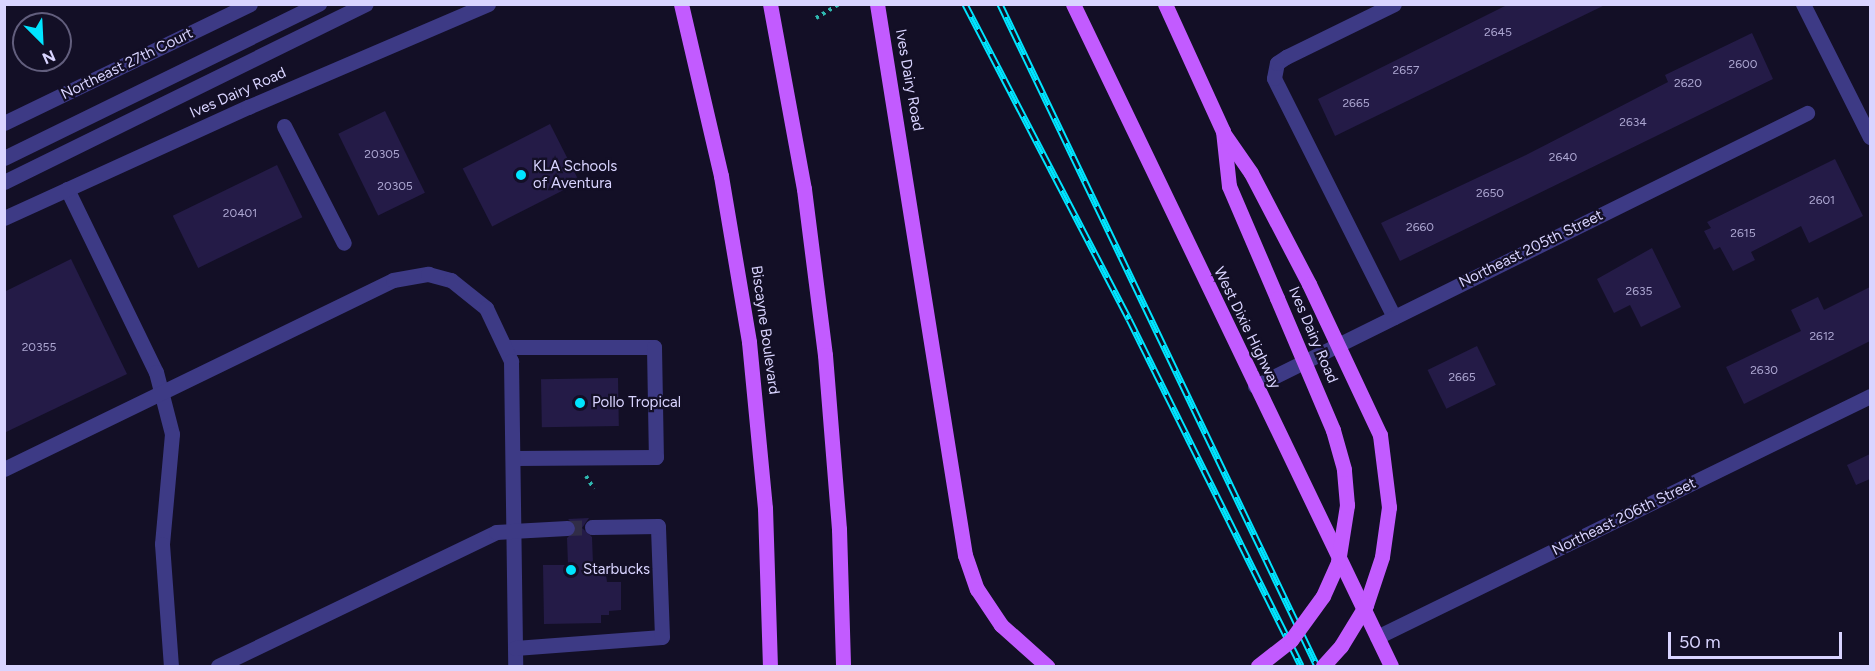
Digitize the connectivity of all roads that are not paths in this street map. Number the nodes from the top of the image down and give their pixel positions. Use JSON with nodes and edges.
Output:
{"nodes":[{"id":1,"x":250,"y":4,"type":"edge"},
{"id":2,"x":319,"y":4,"type":"edge"},
{"id":3,"x":366,"y":4,"type":"edge"},
{"id":4,"x":488,"y":4,"type":"edge"},
{"id":5,"x":681,"y":4,"type":"edge"},
{"id":6,"x":770,"y":4,"type":"edge"},
{"id":7,"x":877,"y":4,"type":"edge"},
{"id":8,"x":1073,"y":4,"type":"edge"},
{"id":9,"x":1165,"y":4,"type":"edge"},
{"id":10,"x":1394,"y":4,"type":"edge"},
{"id":11,"x":1803,"y":4,"type":"edge"},
{"id":12,"x":1807,"y":113,"type":"dead end"},
{"id":13,"x":4,"y":123,"type":"edge"},
{"id":14,"x":284,"y":126,"type":"dead end"},
{"id":15,"x":1222,"y":131,"type":"junction"},
{"id":16,"x":1870,"y":137,"type":"edge"},
{"id":17,"x":4,"y":158,"type":"edge"},
{"id":18,"x":4,"y":182,"type":"edge"},
{"id":19,"x":68,"y":189,"type":"junction"},
{"id":20,"x":4,"y":218,"type":"edge"},
{"id":21,"x":344,"y":243,"type":"dead end"},
{"id":22,"x":1394,"y":317,"type":"junction"},
{"id":23,"x":507,"y":347,"type":"junction"},
{"id":24,"x":1255,"y":386,"type":"junction"},
{"id":25,"x":161,"y":393,"type":"junction"},
{"id":26,"x":1870,"y":396,"type":"edge"},
{"id":27,"x":514,"y":458,"type":"junction"},
{"id":28,"x":4,"y":469,"type":"edge"},
{"id":29,"x":592,"y":527,"type":"tunnel mouth"},
{"id":30,"x":567,"y":528,"type":"tunnel mouth"},
{"id":31,"x":515,"y":529,"type":"junction"},
{"id":32,"x":1377,"y":637,"type":"junction"},
{"id":33,"x":515,"y":648,"type":"junction"},
{"id":34,"x":171,"y":666,"type":"edge"},
{"id":35,"x":218,"y":666,"type":"edge"},
{"id":36,"x":515,"y":666,"type":"edge"},
{"id":37,"x":770,"y":666,"type":"edge"},
{"id":38,"x":843,"y":666,"type":"edge"},
{"id":39,"x":1047,"y":666,"type":"edge"},
{"id":40,"x":1258,"y":666,"type":"edge"},
{"id":41,"x":1323,"y":666,"type":"edge"},
{"id":42,"x":1391,"y":666,"type":"edge"}],
"edges":[{"from":1,"to":13,"type":"street","name":"Northeast 27th Court"},
{"from":2,"to":17,"type":"street"},
{"from":3,"to":18,"type":"street","name":"Ives Dairy Road"},
{"from":4,"to":19,"type":"street","name":"Ives Dairy Road"},
{"from":5,"to":37,"type":"main road","name":"Biscayne Boulevard"},
{"from":6,"to":38,"type":"main road"},
{"from":7,"to":39,"type":"main road","name":"Ives Dairy Road"},
{"from":8,"to":24,"type":"main road","name":"West Dixie Highway"},
{"from":9,"to":15,"type":"main road","name":"Ives Dairy Road"},
{"from":10,"to":22,"type":"street"},
{"from":11,"to":16,"type":"street"},
{"from":12,"to":22,"type":"street","name":"Northeast 205th Street"},
{"from":14,"to":21,"type":"street"},
{"from":15,"to":40,"type":"main road","name":"Ives Dairy Road","bridge":true},
{"from":15,"to":41,"type":"main road","bridge":true},
{"from":19,"to":20,"type":"street","name":"Ives Dairy Road"},
{"from":19,"to":25,"type":"street"},
{"from":22,"to":24,"type":"street","name":"Northeast 205th Street"},
{"from":23,"to":25,"type":"street"},
{"from":23,"to":27,"type":"street"},
{"from":23,"to":27,"type":"street"},
{"from":24,"to":32,"type":"main road","name":"West Dixie Highway"},
{"from":25,"to":28,"type":"street"},
{"from":25,"to":34,"type":"street"},
{"from":26,"to":32,"type":"street","name":"Northeast 206th Street"},
{"from":27,"to":31,"type":"street"},
{"from":29,"to":33,"type":"street"},
{"from":30,"to":31,"type":"street"},
{"from":31,"to":33,"type":"street"},
{"from":31,"to":35,"type":"street"},
{"from":32,"to":42,"type":"main road","name":"West Dixie Highway"},
{"from":33,"to":36,"type":"street"}]}
